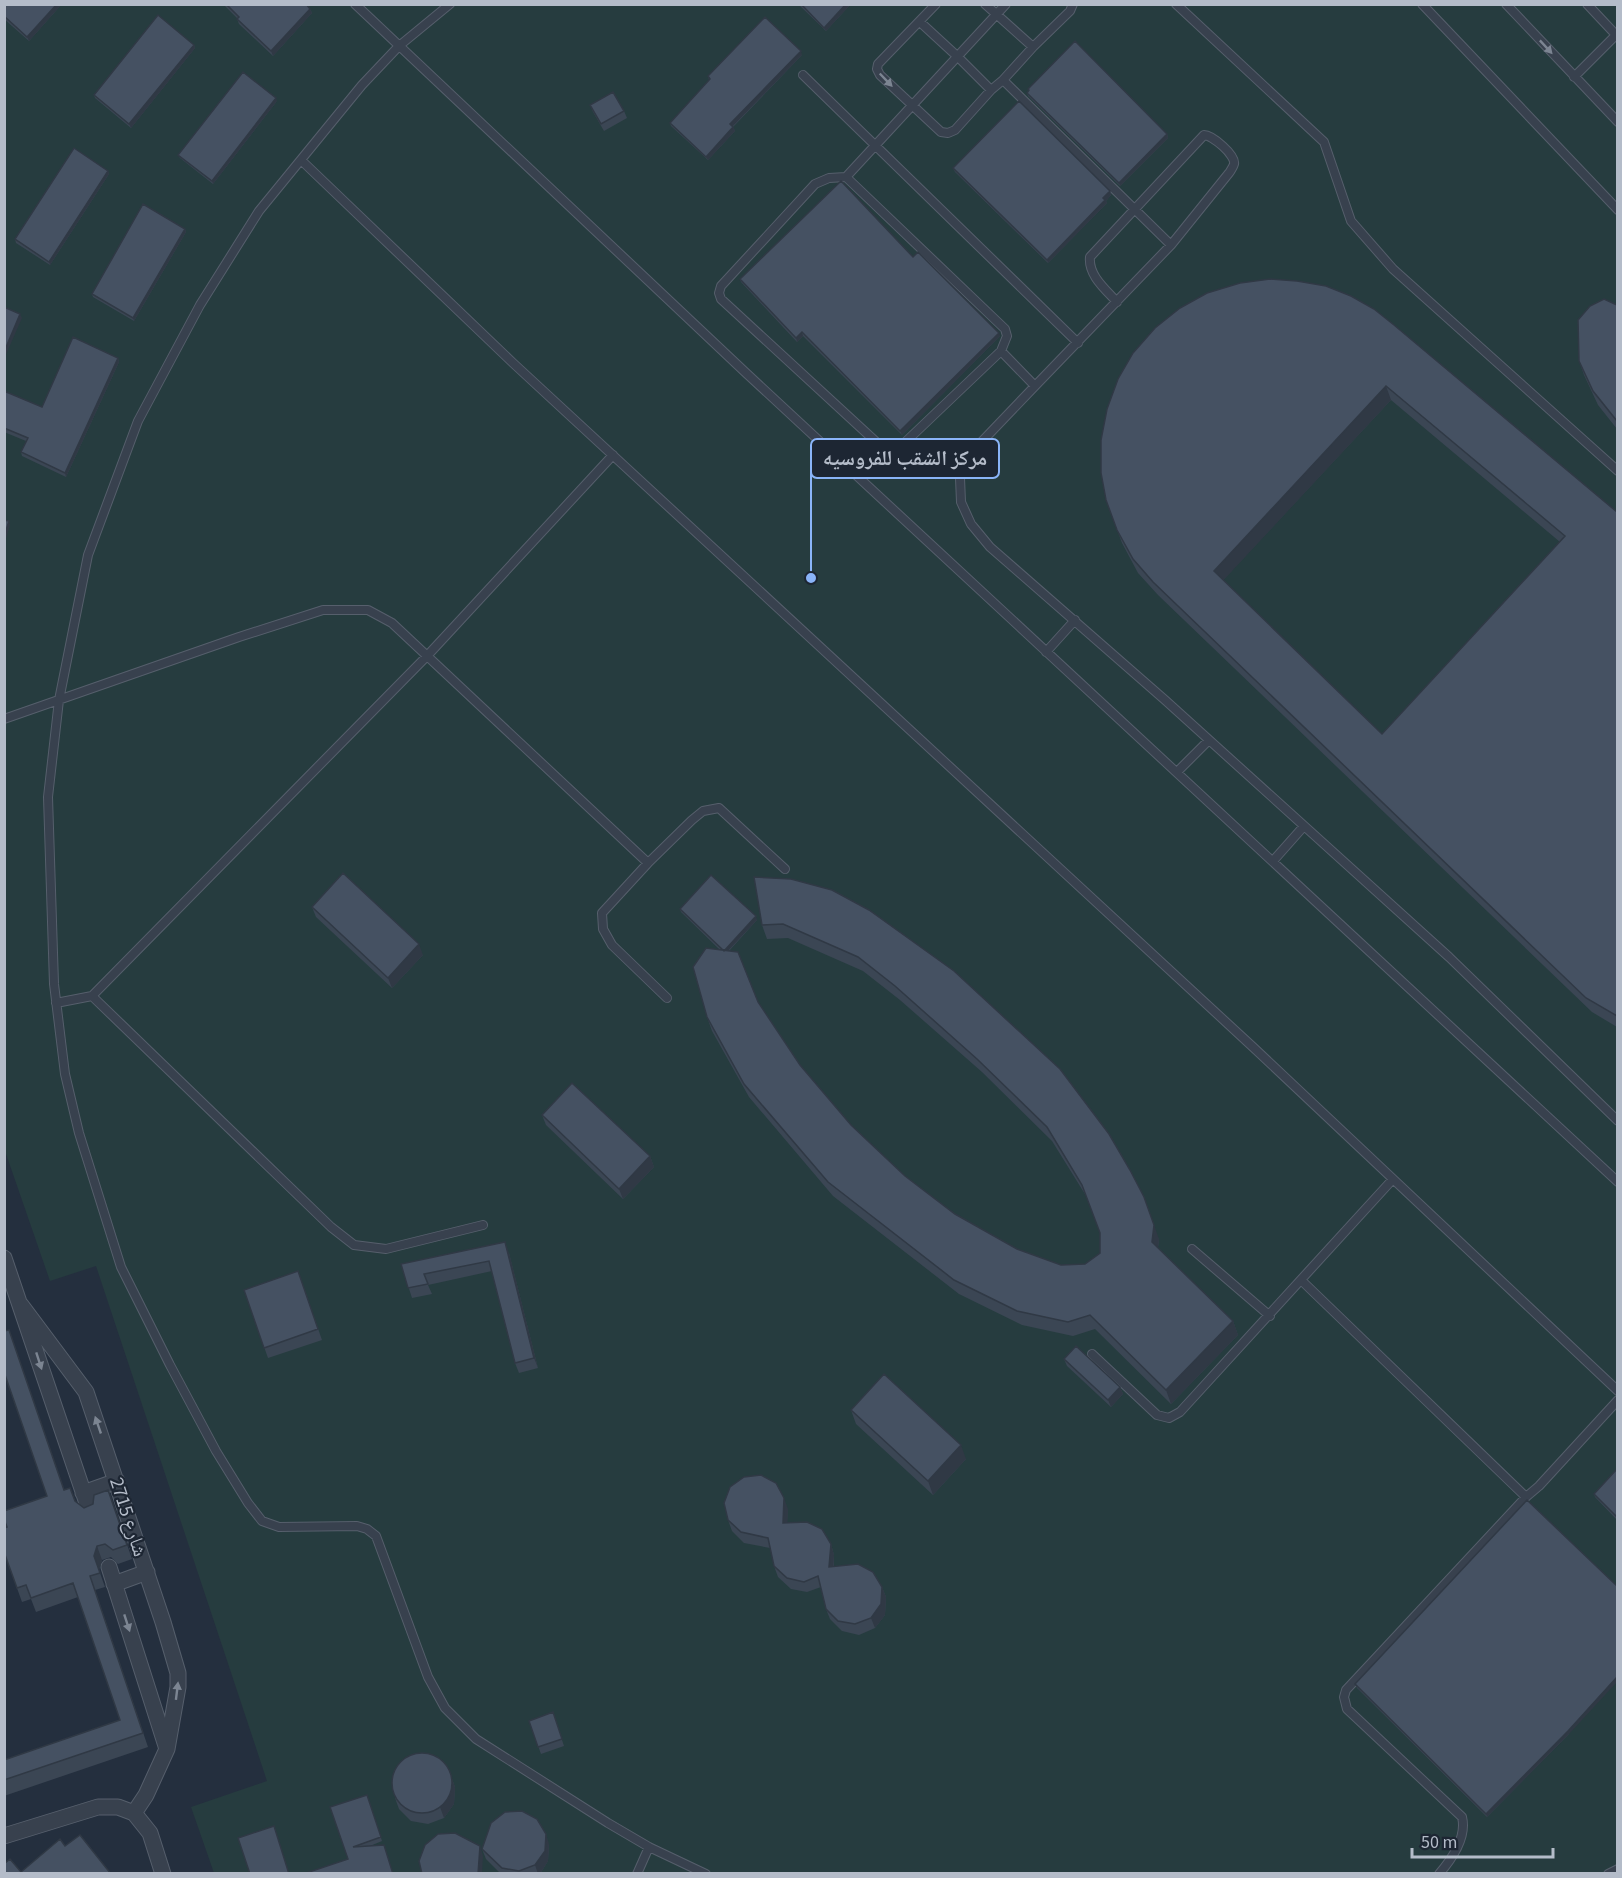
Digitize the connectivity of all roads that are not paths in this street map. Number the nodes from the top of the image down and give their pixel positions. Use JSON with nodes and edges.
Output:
{"nodes":[{"id":1,"x":356,"y":4,"type":"edge"},
{"id":2,"x":450,"y":4,"type":"edge"},
{"id":3,"x":936,"y":4,"type":"edge"},
{"id":4,"x":985,"y":4,"type":"edge"},
{"id":5,"x":1006,"y":4,"type":"edge"},
{"id":6,"x":1073,"y":4,"type":"edge"},
{"id":7,"x":1176,"y":4,"type":"edge"},
{"id":8,"x":1422,"y":4,"type":"edge"},
{"id":9,"x":1506,"y":4,"type":"edge"},
{"id":10,"x":1587,"y":4,"type":"edge"},
{"id":11,"x":996,"y":16,"type":"junction"},
{"id":12,"x":920,"y":22,"type":"junction"},
{"id":13,"x":1616,"y":36,"type":"edge"},
{"id":14,"x":399,"y":46,"type":"junction"},
{"id":15,"x":1033,"y":47,"type":"junction"},
{"id":16,"x":958,"y":57,"type":"junction"},
{"id":17,"x":803,"y":75,"type":"dead end"},
{"id":18,"x":1574,"y":77,"type":"junction"},
{"id":19,"x":1003,"y":80,"type":"junction"},
{"id":20,"x":991,"y":90,"type":"junction"},
{"id":21,"x":913,"y":106,"type":"junction"},
{"id":22,"x":1617,"y":122,"type":"edge"},
{"id":23,"x":875,"y":146,"type":"junction"},
{"id":24,"x":301,"y":160,"type":"junction"},
{"id":25,"x":846,"y":177,"type":"junction"},
{"id":26,"x":1134,"y":209,"type":"junction"},
{"id":27,"x":1617,"y":210,"type":"edge"},
{"id":28,"x":1171,"y":245,"type":"junction"},
{"id":29,"x":1117,"y":302,"type":"junction"},
{"id":30,"x":1078,"y":343,"type":"junction"},
{"id":31,"x":1001,"y":351,"type":"junction"},
{"id":32,"x":1035,"y":386,"type":"junction"},
{"id":33,"x":613,"y":455,"type":"junction"},
{"id":34,"x":1617,"y":471,"type":"edge"},
{"id":35,"x":1075,"y":620,"type":"junction"},
{"id":36,"x":1046,"y":651,"type":"junction"},
{"id":37,"x":427,"y":656,"type":"junction"},
{"id":38,"x":59,"y":700,"type":"junction"},
{"id":39,"x":4,"y":719,"type":"edge"},
{"id":40,"x":1209,"y":740,"type":"junction"},
{"id":41,"x":1177,"y":772,"type":"junction"},
{"id":42,"x":1304,"y":826,"type":"junction"},
{"id":43,"x":1273,"y":861,"type":"junction"},
{"id":44,"x":648,"y":863,"type":"junction"},
{"id":45,"x":785,"y":869,"type":"dead end"},
{"id":46,"x":92,"y":996,"type":"junction"},
{"id":47,"x":667,"y":998,"type":"dead end"},
{"id":48,"x":56,"y":1003,"type":"junction"},
{"id":49,"x":1617,"y":1121,"type":"edge"},
{"id":50,"x":1393,"y":1179,"type":"junction"},
{"id":51,"x":1617,"y":1182,"type":"edge"},
{"id":52,"x":483,"y":1225,"type":"dead end"},
{"id":53,"x":1192,"y":1249,"type":"dead end"},
{"id":54,"x":4,"y":1258,"type":"edge"},
{"id":55,"x":1301,"y":1280,"type":"junction"},
{"id":56,"x":21,"y":1305,"type":"junction"},
{"id":57,"x":1270,"y":1316,"type":"junction"},
{"id":58,"x":1092,"y":1354,"type":"dead end"},
{"id":59,"x":1617,"y":1390,"type":"edge"},
{"id":60,"x":1617,"y":1400,"type":"edge"},
{"id":61,"x":117,"y":1481,"type":"junction"},
{"id":62,"x":83,"y":1493,"type":"junction"},
{"id":63,"x":1526,"y":1497,"type":"junction"},
{"id":64,"x":90,"y":1512,"type":"edge"},
{"id":65,"x":109,"y":1567,"type":"edge"},
{"id":66,"x":147,"y":1572,"type":"junction"},
{"id":67,"x":114,"y":1584,"type":"junction"},
{"id":68,"x":167,"y":1749,"type":"junction"},
{"id":69,"x":134,"y":1813,"type":"junction"},
{"id":70,"x":4,"y":1836,"type":"edge"},
{"id":71,"x":649,"y":1847,"type":"junction"},
{"id":72,"x":1617,"y":1869,"type":"edge"},
{"id":73,"x":163,"y":1874,"type":"edge"},
{"id":74,"x":637,"y":1874,"type":"edge"},
{"id":75,"x":706,"y":1874,"type":"edge"},
{"id":76,"x":1439,"y":1874,"type":"edge"},
{"id":77,"x":1608,"y":1874,"type":"edge"}],
"edges":[{"from":1,"to":14,"type":"lane"},
{"from":2,"to":14,"type":"lane"},
{"from":3,"to":12,"type":"lane"},
{"from":4,"to":11,"type":"lane"},
{"from":5,"to":11,"type":"lane"},
{"from":6,"to":15,"type":"lane"},
{"from":7,"to":34,"type":"lane"},
{"from":8,"to":27,"type":"lane"},
{"from":9,"to":18,"type":"lane","one_way":true},
{"from":10,"to":13,"type":"lane"},
{"from":11,"to":15,"type":"lane"},
{"from":11,"to":16,"type":"lane"},
{"from":12,"to":16,"type":"lane"},
{"from":12,"to":21,"type":"lane","one_way":true},
{"from":13,"to":18,"type":"lane"},
{"from":14,"to":24,"type":"lane"},
{"from":14,"to":36,"type":"lane"},
{"from":15,"to":19,"type":"lane"},
{"from":16,"to":20,"type":"lane"},
{"from":16,"to":21,"type":"lane"},
{"from":17,"to":23,"type":"lane"},
{"from":18,"to":22,"type":"lane"},
{"from":19,"to":20,"type":"lane"},
{"from":19,"to":26,"type":"lane"},
{"from":20,"to":21,"type":"lane"},
{"from":21,"to":23,"type":"lane"},
{"from":23,"to":25,"type":"lane"},
{"from":23,"to":30,"type":"lane"},
{"from":24,"to":33,"type":"lane"},
{"from":24,"to":38,"type":"lane"},
{"from":25,"to":31,"type":"lane"},
{"from":25,"to":31,"type":"lane"},
{"from":26,"to":28,"type":"lane"},
{"from":26,"to":28,"type":"lane"},
{"from":26,"to":29,"type":"lane"},
{"from":28,"to":29,"type":"lane"},
{"from":29,"to":30,"type":"lane"},
{"from":30,"to":32,"type":"lane"},
{"from":31,"to":32,"type":"lane"},
{"from":32,"to":35,"type":"lane"},
{"from":33,"to":37,"type":"lane"},
{"from":33,"to":50,"type":"lane"},
{"from":35,"to":36,"type":"lane"},
{"from":35,"to":40,"type":"lane"},
{"from":36,"to":41,"type":"lane"},
{"from":37,"to":38,"type":"lane"},
{"from":37,"to":44,"type":"lane"},
{"from":37,"to":46,"type":"lane"},
{"from":38,"to":39,"type":"lane"},
{"from":38,"to":48,"type":"lane"},
{"from":40,"to":41,"type":"lane"},
{"from":40,"to":42,"type":"lane"},
{"from":41,"to":43,"type":"lane"},
{"from":42,"to":43,"type":"lane"},
{"from":42,"to":49,"type":"lane"},
{"from":43,"to":51,"type":"lane"},
{"from":44,"to":45,"type":"lane"},
{"from":44,"to":47,"type":"lane"},
{"from":46,"to":48,"type":"lane"},
{"from":46,"to":52,"type":"lane"},
{"from":48,"to":71,"type":"lane"},
{"from":50,"to":55,"type":"lane"},
{"from":50,"to":59,"type":"lane"},
{"from":53,"to":57,"type":"lane"},
{"from":54,"to":56,"type":"street","name":"شارع 2715"},
{"from":55,"to":57,"type":"lane"},
{"from":55,"to":63,"type":"lane"},
{"from":61,"to":56,"type":"street","name":"شارع 2715","one_way":true},
{"from":56,"to":62,"type":"street","name":"شارع 2715","one_way":true},
{"from":57,"to":58,"type":"lane"},
{"from":60,"to":63,"type":"lane"},
{"from":61,"to":62,"type":"street"},
{"from":61,"to":66,"type":"street","name":"شارع 2715"},
{"from":62,"to":64,"type":"street","name":"شارع 2715"},
{"from":63,"to":76,"type":"lane"},
{"from":65,"to":67,"type":"street","name":"شارع 2715"},
{"from":66,"to":67,"type":"street"},
{"from":68,"to":66,"type":"street","name":"شارع 2715","one_way":true},
{"from":67,"to":68,"type":"street","name":"شارع 2715","one_way":true},
{"from":68,"to":69,"type":"street","name":"شارع 2715"},
{"from":69,"to":70,"type":"street"},
{"from":69,"to":73,"type":"street"},
{"from":71,"to":74,"type":"lane"},
{"from":71,"to":75,"type":"lane"},
{"from":72,"to":77,"type":"lane"}]}
